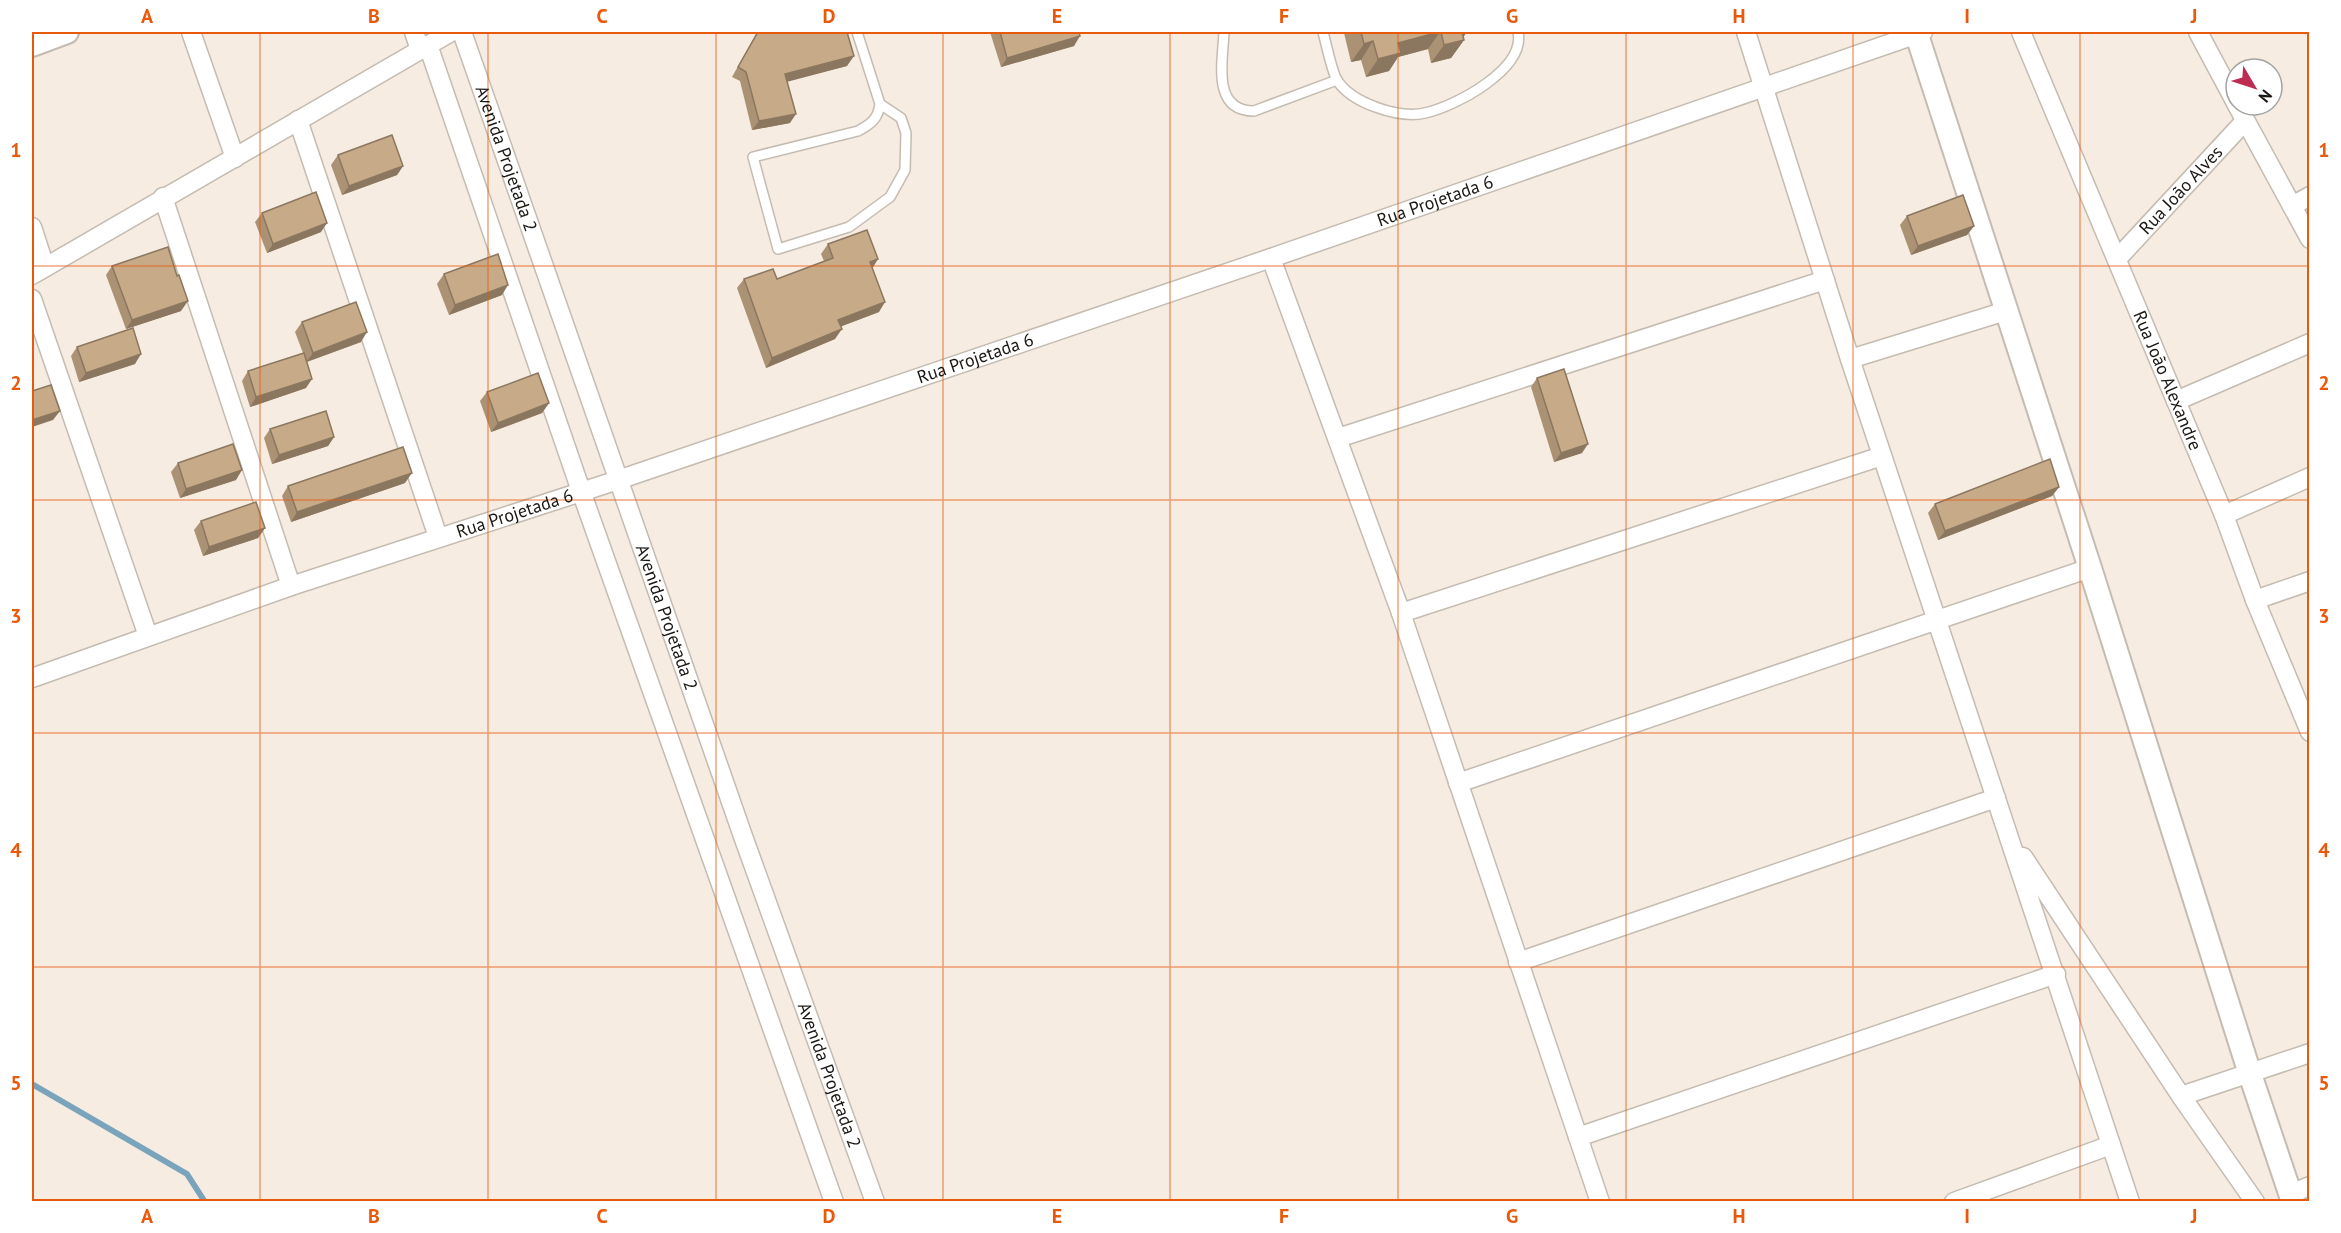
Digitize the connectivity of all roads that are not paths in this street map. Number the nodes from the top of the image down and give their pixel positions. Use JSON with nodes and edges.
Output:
{"nodes":[{"id":1,"x":68,"y":32,"type":"edge"},
{"id":2,"x":191,"y":32,"type":"edge"},
{"id":3,"x":414,"y":32,"type":"edge"},
{"id":4,"x":451,"y":32,"type":"edge"},
{"id":5,"x":462,"y":32,"type":"edge"},
{"id":6,"x":857,"y":32,"type":"edge"},
{"id":7,"x":1224,"y":32,"type":"edge"},
{"id":8,"x":1323,"y":32,"type":"edge"},
{"id":9,"x":1518,"y":32,"type":"edge"},
{"id":10,"x":1746,"y":32,"type":"edge"},
{"id":11,"x":1919,"y":32,"type":"edge"},
{"id":12,"x":2021,"y":32,"type":"edge"},
{"id":13,"x":2198,"y":32,"type":"edge"},
{"id":14,"x":32,"y":45,"type":"edge"},
{"id":15,"x":424,"y":48,"type":"junction"},
{"id":16,"x":1337,"y":80,"type":"junction"},
{"id":17,"x":2224,"y":81,"type":"edge"},
{"id":18,"x":1764,"y":86,"type":"junction"},
{"id":19,"x":880,"y":105,"type":"junction"},
{"id":20,"x":2233,"y":117,"type":"edge"},
{"id":21,"x":2243,"y":117,"type":"edge"},
{"id":22,"x":298,"y":120,"type":"junction"},
{"id":23,"x":235,"y":158,"type":"junction"},
{"id":24,"x":2310,"y":196,"type":"edge"},
{"id":25,"x":163,"y":197,"type":"junction"},
{"id":26,"x":2292,"y":206,"type":"junction"},
{"id":27,"x":32,"y":227,"type":"edge"},
{"id":28,"x":2310,"y":239,"type":"edge"},
{"id":29,"x":1271,"y":258,"type":"junction"},
{"id":30,"x":2116,"y":260,"type":"junction"},
{"id":31,"x":38,"y":271,"type":"edge"},
{"id":32,"x":1826,"y":280,"type":"junction"},
{"id":33,"x":32,"y":299,"type":"edge"},
{"id":34,"x":2006,"y":311,"type":"junction"},
{"id":35,"x":2310,"y":343,"type":"edge"},
{"id":36,"x":1850,"y":359,"type":"junction"},
{"id":37,"x":2176,"y":401,"type":"junction"},
{"id":38,"x":1338,"y":438,"type":"junction"},
{"id":39,"x":1882,"y":456,"type":"junction"},
{"id":40,"x":2310,"y":477,"type":"edge"},
{"id":41,"x":618,"y":480,"type":"junction"},
{"id":42,"x":581,"y":491,"type":"junction"},
{"id":43,"x":2224,"y":515,"type":"junction"},
{"id":44,"x":438,"y":537,"type":"junction"},
{"id":45,"x":2091,"y":568,"type":"junction"},
{"id":46,"x":2310,"y":581,"type":"edge"},
{"id":47,"x":291,"y":586,"type":"junction"},
{"id":48,"x":2255,"y":600,"type":"junction"},
{"id":49,"x":1401,"y":613,"type":"junction"},
{"id":50,"x":1937,"y":619,"type":"junction"},
{"id":51,"x":148,"y":636,"type":"junction"},
{"id":52,"x":32,"y":678,"type":"edge"},
{"id":53,"x":2309,"y":727,"type":"edge"},
{"id":54,"x":1458,"y":783,"type":"junction"},
{"id":55,"x":1996,"y":798,"type":"junction"},
{"id":56,"x":2009,"y":836,"type":"junction"},
{"id":57,"x":1518,"y":962,"type":"junction"},
{"id":58,"x":2056,"y":974,"type":"junction"},
{"id":59,"x":2310,"y":1053,"type":"edge"},
{"id":60,"x":2250,"y":1074,"type":"junction"},
{"id":61,"x":2181,"y":1096,"type":"junction"},
{"id":62,"x":1578,"y":1137,"type":"junction"},
{"id":63,"x":2111,"y":1145,"type":"junction"},
{"id":64,"x":2298,"y":1194,"type":"edge"},
{"id":65,"x":834,"y":1202,"type":"edge"},
{"id":66,"x":875,"y":1202,"type":"edge"},
{"id":67,"x":1600,"y":1202,"type":"edge"},
{"id":68,"x":1954,"y":1202,"type":"edge"},
{"id":69,"x":2130,"y":1202,"type":"edge"},
{"id":70,"x":2255,"y":1202,"type":"edge"}],
"edges":[{"from":1,"to":14,"type":"street"},
{"from":2,"to":23,"type":"street"},
{"from":3,"to":15,"type":"street","name":"Avenida Projetada 2"},
{"from":4,"to":15,"type":"street"},
{"from":5,"to":41,"type":"street","name":"Avenida Projetada 2"},
{"from":6,"to":19,"type":"lane"},
{"from":7,"to":16,"type":"lane"},
{"from":8,"to":16,"type":"lane"},
{"from":9,"to":16,"type":"lane"},
{"from":10,"to":18,"type":"street"},
{"from":11,"to":18,"type":"street","name":"Rua Projetada 6"},
{"from":11,"to":34,"type":"street"},
{"from":12,"to":30,"type":"street","name":"Rua João Alexandre"},
{"from":13,"to":17,"type":"street"},
{"from":15,"to":22,"type":"street"},
{"from":15,"to":42,"type":"street","name":"Avenida Projetada 2"},
{"from":18,"to":29,"type":"street","name":"Rua Projetada 6"},
{"from":18,"to":32,"type":"street"},
{"from":19,"to":19,"type":"lane"},
{"from":20,"to":30,"type":"street","name":"Rua João Alves"},
{"from":21,"to":26,"type":"street"},
{"from":22,"to":23,"type":"street"},
{"from":22,"to":44,"type":"street"},
{"from":23,"to":25,"type":"street"},
{"from":24,"to":26,"type":"street"},
{"from":25,"to":31,"type":"street"},
{"from":25,"to":47,"type":"street"},
{"from":26,"to":28,"type":"street"},
{"from":27,"to":31,"type":"street"},
{"from":29,"to":38,"type":"street"},
{"from":29,"to":41,"type":"street","name":"Rua Projetada 6"},
{"from":30,"to":37,"type":"street","name":"Rua João Alexandre"},
{"from":32,"to":36,"type":"street"},
{"from":32,"to":38,"type":"street"},
{"from":33,"to":51,"type":"street"},
{"from":34,"to":36,"type":"street"},
{"from":34,"to":45,"type":"street"},
{"from":35,"to":37,"type":"street"},
{"from":36,"to":39,"type":"street"},
{"from":37,"to":43,"type":"street","name":"Rua João Alexandre"},
{"from":38,"to":49,"type":"street"},
{"from":39,"to":49,"type":"street"},
{"from":39,"to":50,"type":"street"},
{"from":40,"to":43,"type":"street"},
{"from":41,"to":42,"type":"street","name":"Rua Projetada 6"},
{"from":41,"to":66,"type":"street","name":"Avenida Projetada 2"},
{"from":42,"to":44,"type":"street","name":"Rua Projetada 6"},
{"from":42,"to":65,"type":"street","name":"Avenida Projetada 2"},
{"from":43,"to":48,"type":"street","name":"Rua João Alexandre"},
{"from":44,"to":47,"type":"street","name":"Rua Projetada 6"},
{"from":45,"to":50,"type":"street"},
{"from":45,"to":60,"type":"street"},
{"from":46,"to":48,"type":"street"},
{"from":47,"to":51,"type":"street","name":"Rua Projetada 6"},
{"from":48,"to":53,"type":"street","name":"Rua João Alexandre"},
{"from":49,"to":54,"type":"street"},
{"from":50,"to":54,"type":"street"},
{"from":50,"to":55,"type":"street"},
{"from":51,"to":52,"type":"street","name":"Rua Projetada 6"},
{"from":54,"to":57,"type":"street"},
{"from":55,"to":56,"type":"street"},
{"from":55,"to":57,"type":"street"},
{"from":56,"to":58,"type":"street"},
{"from":56,"to":61,"type":"street"},
{"from":57,"to":62,"type":"street"},
{"from":58,"to":62,"type":"street"},
{"from":58,"to":63,"type":"street"},
{"from":59,"to":60,"type":"street"},
{"from":60,"to":61,"type":"street"},
{"from":60,"to":64,"type":"street"},
{"from":61,"to":70,"type":"street"},
{"from":62,"to":67,"type":"street"},
{"from":63,"to":68,"type":"street"},
{"from":63,"to":69,"type":"street"}]}
